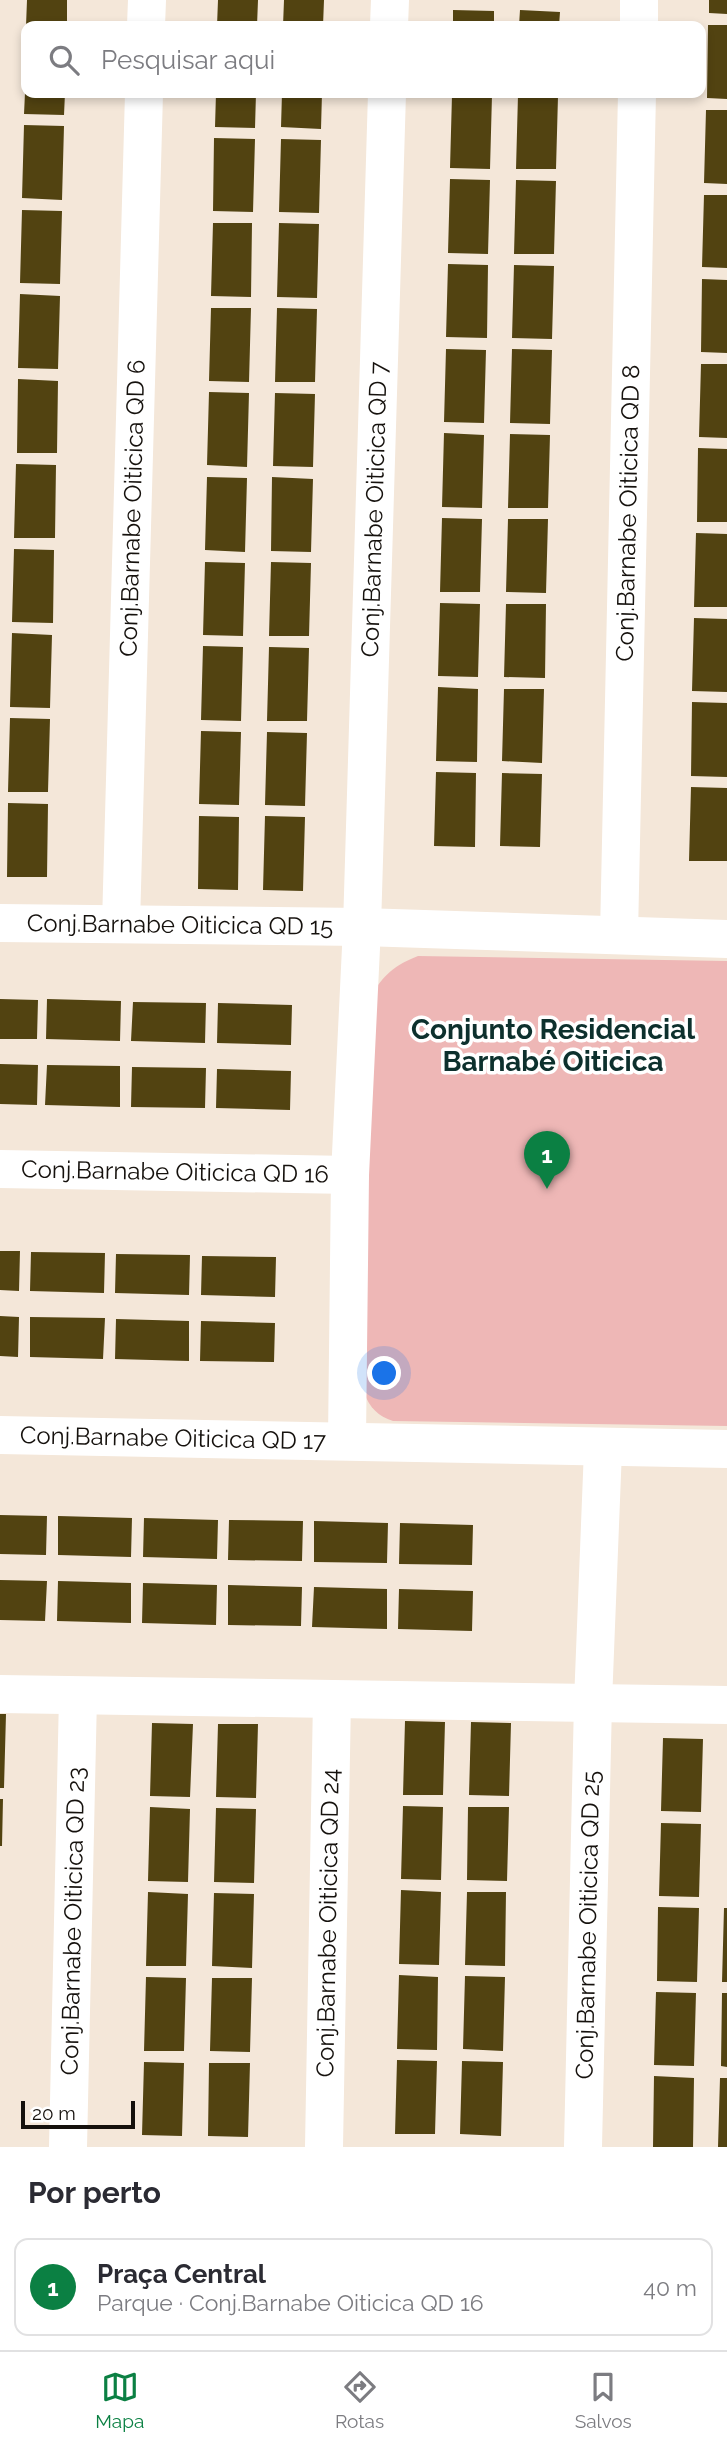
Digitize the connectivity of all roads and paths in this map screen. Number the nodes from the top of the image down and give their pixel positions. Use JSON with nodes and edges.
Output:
{"nodes":[{"id":1,"x":146,"y":0,"type":"edge"},
{"id":2,"x":390,"y":0,"type":"edge"},
{"id":3,"x":639,"y":0,"type":"edge"},
{"id":4,"x":146,"y":21,"type":"edge"},
{"id":5,"x":389,"y":21,"type":"edge"},
{"id":6,"x":639,"y":21,"type":"edge"},
{"id":7,"x":144,"y":98,"type":"edge"},
{"id":8,"x":387,"y":98,"type":"edge"},
{"id":9,"x":637,"y":98,"type":"edge"},
{"id":10,"x":0,"y":923,"type":"edge"},
{"id":11,"x":121,"y":924,"type":"junction"},
{"id":12,"x":362,"y":928,"type":"junction"},
{"id":13,"x":619,"y":935,"type":"junction"},
{"id":14,"x":727,"y":939,"type":"edge"},
{"id":15,"x":0,"y":1169,"type":"edge"},
{"id":16,"x":351,"y":1175,"type":"junction"},
{"id":17,"x":0,"y":1435,"type":"edge"},
{"id":18,"x":347,"y":1440,"type":"junction"},
{"id":19,"x":603,"y":1449,"type":"junction"},
{"id":20,"x":727,"y":1449,"type":"edge"},
{"id":21,"x":0,"y":1694,"type":"edge"},
{"id":22,"x":78,"y":1696,"type":"junction"},
{"id":23,"x":332,"y":1699,"type":"junction"},
{"id":24,"x":593,"y":1702,"type":"junction"},
{"id":25,"x":727,"y":1705,"type":"edge"},
{"id":26,"x":68,"y":2147,"type":"edge"},
{"id":27,"x":324,"y":2147,"type":"edge"},
{"id":28,"x":583,"y":2147,"type":"edge"}],
"edges":[{"from":1,"to":4,"type":"street"},
{"from":2,"to":5,"type":"street"},
{"from":3,"to":6,"type":"street"},
{"from":7,"to":11,"type":"street","name":"Conj.Barnabe Oiticica QD 6"},
{"from":8,"to":12,"type":"street","name":"Conj.Barnabe Oiticica QD 7"},
{"from":9,"to":13,"type":"street","name":"Conj.Barnabe Oiticica QD 8"},
{"from":10,"to":11,"type":"street","name":"Conj.Barnabe Oiticica QD 15"},
{"from":11,"to":12,"type":"street","name":"Conj.Barnabe Oiticica QD 15"},
{"from":12,"to":13,"type":"street","name":"Conj.Barnabe Oiticica QD 15"},
{"from":12,"to":16,"type":"street","name":"Conj.Barnabe Oiticica QD 7"},
{"from":13,"to":14,"type":"street","name":"Conj.Barnabe Oiticica QD 15"},
{"from":15,"to":16,"type":"street","name":"Conj.Barnabe Oiticica QD 16"},
{"from":16,"to":18,"type":"street","name":"Conj.Barnabe Oiticica QD 7"},
{"from":17,"to":18,"type":"street","name":"Conj.Barnabe Oiticica QD 17"},
{"from":18,"to":19,"type":"street","name":"Conj.Barnabe Oiticica QD 17"},
{"from":19,"to":20,"type":"street","name":"Conj.Barnabe Oiticica QD 17"},
{"from":19,"to":24,"type":"street","name":"Conj.Barnabe Oiticica QD 25"},
{"from":21,"to":22,"type":"street"},
{"from":22,"to":23,"type":"street"},
{"from":22,"to":26,"type":"street","name":"Conj.Barnabe Oiticica QD 23"},
{"from":23,"to":24,"type":"street"},
{"from":23,"to":27,"type":"street","name":"Conj.Barnabe Oiticica QD 24"},
{"from":24,"to":25,"type":"street"},
{"from":24,"to":28,"type":"street","name":"Conj.Barnabe Oiticica QD 25"}]}
